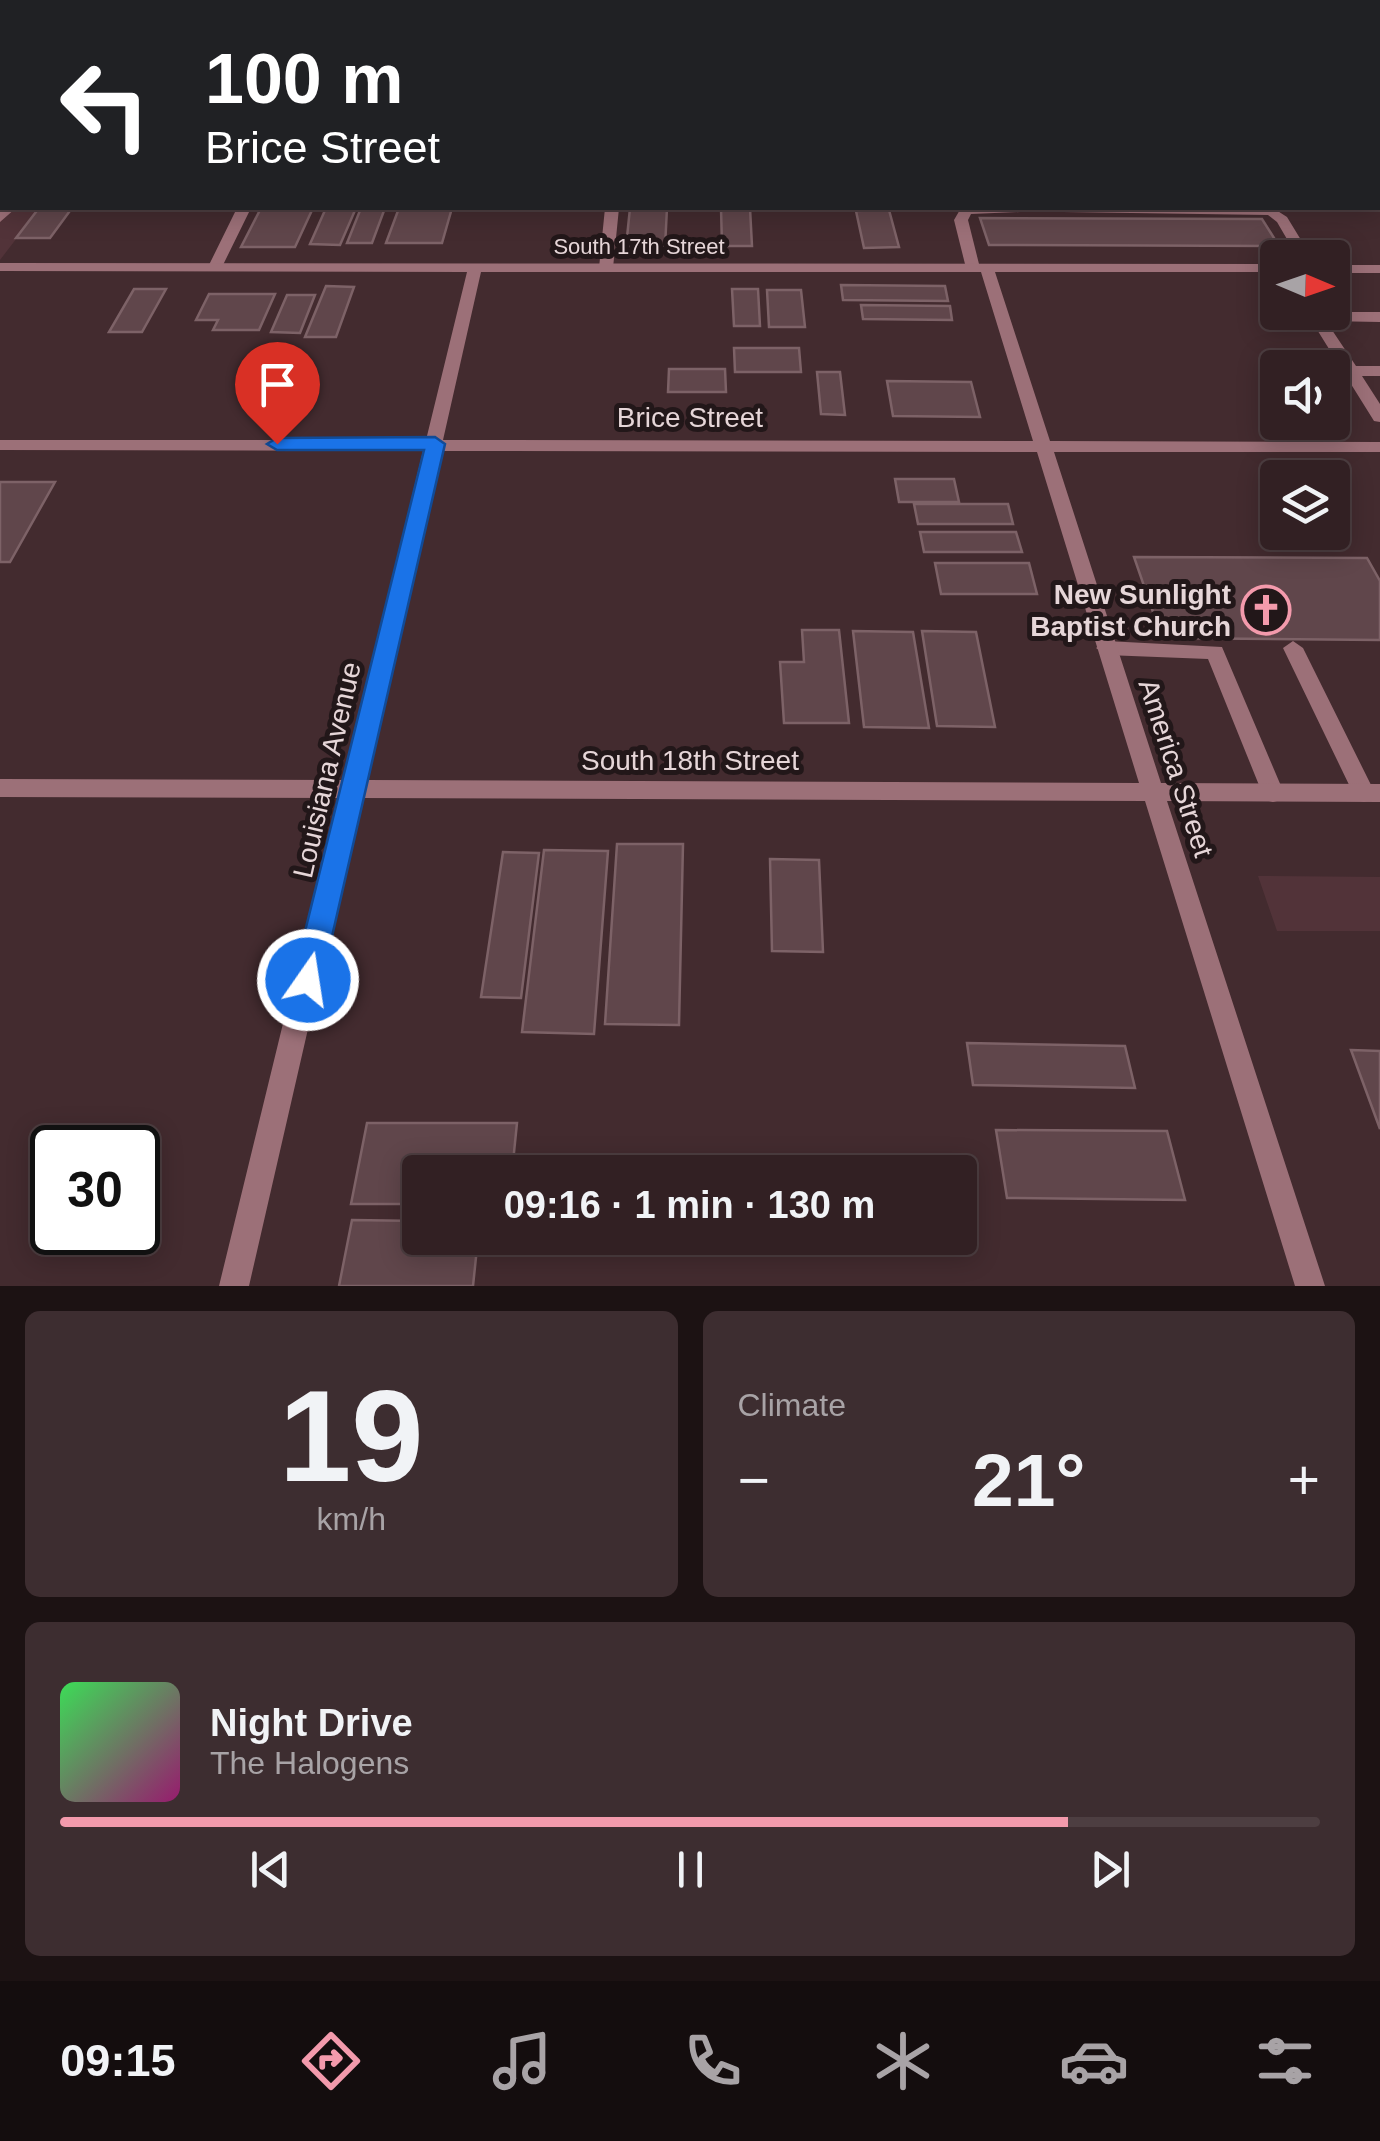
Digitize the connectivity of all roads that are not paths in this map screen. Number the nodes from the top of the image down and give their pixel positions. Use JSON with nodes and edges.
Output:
{"nodes":[{"id":1,"x":243,"y":210,"type":"edge"},
{"id":2,"x":612,"y":210,"type":"edge"},
{"id":3,"x":966,"y":210,"type":"edge"},
{"id":4,"x":1166,"y":210,"type":"edge"},
{"id":5,"x":1294,"y":240,"type":"edge"},
{"id":6,"x":0,"y":267,"type":"edge"},
{"id":7,"x":216,"y":268,"type":"junction"},
{"id":8,"x":475,"y":268,"type":"junction"},
{"id":9,"x":606,"y":268,"type":"junction"},
{"id":10,"x":980,"y":268,"type":"junction"},
{"id":11,"x":1260,"y":268,"type":"edge"},
{"id":12,"x":1350,"y":268,"type":"edge"},
{"id":13,"x":1380,"y":269,"type":"edge"},
{"id":14,"x":1350,"y":316,"type":"edge"},
{"id":15,"x":1380,"y":317,"type":"edge"},
{"id":16,"x":1325,"y":330,"type":"edge"},
{"id":17,"x":1352,"y":371,"type":"junction"},
{"id":18,"x":1380,"y":371,"type":"edge"},
{"id":19,"x":1380,"y":418,"type":"edge"},
{"id":20,"x":0,"y":444,"type":"edge"},
{"id":21,"x":435,"y":444,"type":"junction"},
{"id":22,"x":1042,"y":446,"type":"junction"},
{"id":23,"x":1380,"y":447,"type":"edge"},
{"id":24,"x":1106,"y":648,"type":"junction"},
{"id":25,"x":1294,"y":648,"type":"dead end"},
{"id":26,"x":0,"y":788,"type":"edge"},
{"id":27,"x":353,"y":789,"type":"junction"},
{"id":28,"x":1152,"y":793,"type":"junction"},
{"id":29,"x":1274,"y":793,"type":"junction"},
{"id":30,"x":1372,"y":793,"type":"edge"},
{"id":31,"x":234,"y":1286,"type":"edge"},
{"id":32,"x":1310,"y":1286,"type":"edge"}],
"edges":[{"from":1,"to":7,"type":"street"},
{"from":2,"to":9,"type":"street"},
{"from":3,"to":10,"type":"street","name":"America Street"},
{"from":4,"to":5,"type":"street"},
{"from":6,"to":7,"type":"street","name":"South 17th Street"},
{"from":7,"to":8,"type":"street","name":"South 17th Street"},
{"from":8,"to":9,"type":"street","name":"South 17th Street"},
{"from":8,"to":21,"type":"street","name":"Louisiana Avenue"},
{"from":9,"to":10,"type":"street","name":"South 17th Street"},
{"from":10,"to":11,"type":"street","name":"South 17th Street"},
{"from":10,"to":22,"type":"street","name":"America Street"},
{"from":12,"to":13,"type":"street"},
{"from":14,"to":15,"type":"street"},
{"from":16,"to":17,"type":"street"},
{"from":17,"to":18,"type":"street"},
{"from":17,"to":19,"type":"street"},
{"from":20,"to":21,"type":"street","name":"Brice Street"},
{"from":21,"to":22,"type":"street","name":"Brice Street"},
{"from":21,"to":27,"type":"street","name":"Louisiana Avenue"},
{"from":22,"to":23,"type":"street","name":"Brice Street"},
{"from":22,"to":24,"type":"street","name":"America Street"},
{"from":24,"to":28,"type":"street","name":"America Street"},
{"from":24,"to":29,"type":"street"},
{"from":25,"to":30,"type":"street"},
{"from":26,"to":27,"type":"street","name":"South 18th Street"},
{"from":27,"to":28,"type":"street","name":"South 18th Street"},
{"from":27,"to":31,"type":"street","name":"Louisiana Avenue"},
{"from":28,"to":29,"type":"street","name":"South 18th Street"},
{"from":28,"to":32,"type":"street","name":"America Street"},
{"from":29,"to":30,"type":"street","name":"South 18th Street"}]}
